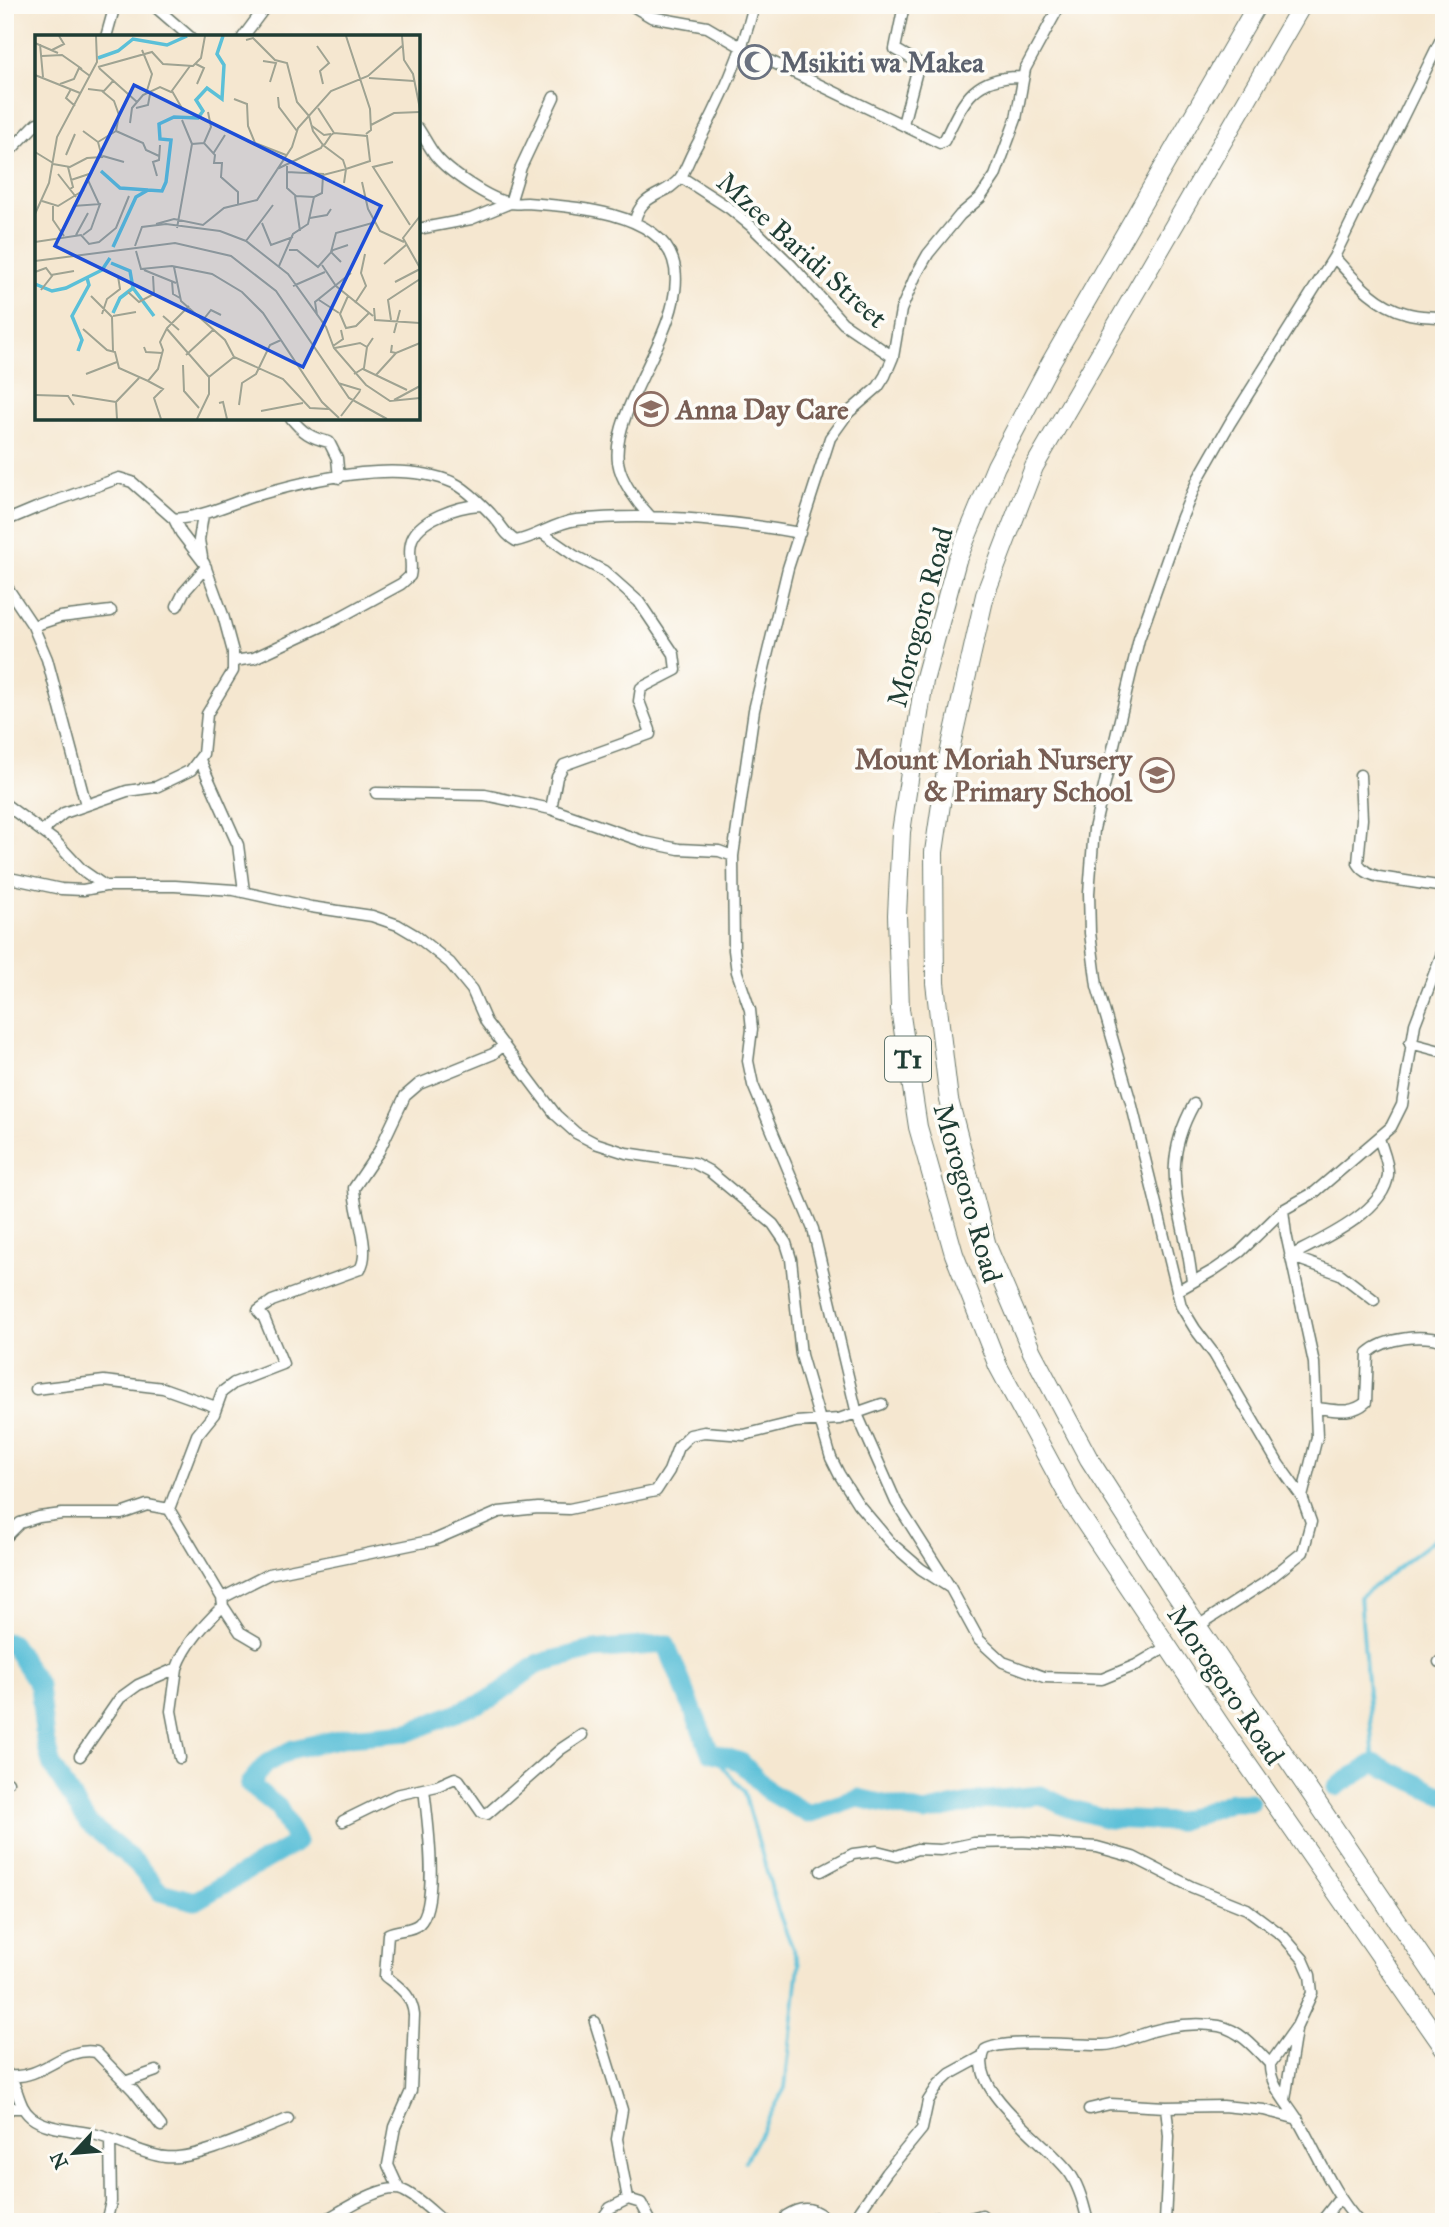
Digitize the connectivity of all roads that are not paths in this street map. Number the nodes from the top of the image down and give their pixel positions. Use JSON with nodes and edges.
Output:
{"nodes":[{"id":1,"x":115,"y":5,"type":"edge"},
{"id":2,"x":153,"y":5,"type":"edge"},
{"id":3,"x":631,"y":5,"type":"edge"},
{"id":4,"x":754,"y":5,"type":"edge"},
{"id":5,"x":904,"y":5,"type":"edge"},
{"id":6,"x":1060,"y":5,"type":"edge"},
{"id":7,"x":1257,"y":5,"type":"edge"},
{"id":8,"x":1302,"y":5,"type":"edge"},
{"id":9,"x":266,"y":6,"type":"edge"},
{"id":10,"x":1444,"y":33,"type":"edge"},
{"id":11,"x":107,"y":35,"type":"edge"},
{"id":12,"x":188,"y":35,"type":"edge"},
{"id":13,"x":244,"y":35,"type":"edge"},
{"id":14,"x":743,"y":48,"type":"junction"},
{"id":15,"x":1022,"y":77,"type":"junction"},
{"id":16,"x":554,"y":97,"type":"dead end"},
{"id":17,"x":903,"y":124,"type":"junction"},
{"id":18,"x":35,"y":125,"type":"edge"},
{"id":19,"x":420,"y":131,"type":"edge"},
{"id":20,"x":5,"y":156,"type":"edge"},
{"id":21,"x":681,"y":177,"type":"junction"},
{"id":22,"x":510,"y":204,"type":"junction"},
{"id":23,"x":635,"y":221,"type":"junction"},
{"id":24,"x":420,"y":229,"type":"edge"},
{"id":25,"x":1334,"y":257,"type":"junction"},
{"id":26,"x":1444,"y":318,"type":"edge"},
{"id":27,"x":893,"y":357,"type":"junction"},
{"id":28,"x":292,"y":420,"type":"edge"},
{"id":29,"x":339,"y":478,"type":"junction"},
{"id":30,"x":480,"y":505,"type":"junction"},
{"id":31,"x":203,"y":516,"type":"junction"},
{"id":32,"x":650,"y":516,"type":"junction"},
{"id":33,"x":174,"y":519,"type":"junction"},
{"id":34,"x":5,"y":522,"type":"edge"},
{"id":35,"x":542,"y":533,"type":"junction"},
{"id":36,"x":800,"y":533,"type":"junction"},
{"id":37,"x":205,"y":565,"type":"junction"},
{"id":38,"x":5,"y":584,"type":"edge"},
{"id":39,"x":177,"y":606,"type":"dead end"},
{"id":40,"x":111,"y":611,"type":"dead end"},
{"id":41,"x":33,"y":626,"type":"junction"},
{"id":42,"x":234,"y":661,"type":"junction"},
{"id":43,"x":200,"y":760,"type":"junction"},
{"id":44,"x":1360,"y":775,"type":"dead end"},
{"id":45,"x":376,"y":793,"type":"dead end"},
{"id":46,"x":5,"y":804,"type":"edge"},
{"id":47,"x":86,"y":805,"type":"junction"},
{"id":48,"x":551,"y":809,"type":"junction"},
{"id":49,"x":42,"y":831,"type":"junction"},
{"id":50,"x":733,"y":856,"type":"junction"},
{"id":51,"x":5,"y":877,"type":"edge"},
{"id":52,"x":105,"y":886,"type":"junction"},
{"id":53,"x":1444,"y":887,"type":"edge"},
{"id":54,"x":244,"y":891,"type":"junction"},
{"id":55,"x":1444,"y":948,"type":"edge"},
{"id":56,"x":1410,"y":1043,"type":"junction"},
{"id":57,"x":504,"y":1045,"type":"junction"},
{"id":58,"x":1444,"y":1052,"type":"edge"},
{"id":59,"x":1194,"y":1104,"type":"dead end"},
{"id":60,"x":1379,"y":1138,"type":"junction"},
{"id":61,"x":1283,"y":1210,"type":"junction"},
{"id":62,"x":1290,"y":1256,"type":"junction"},
{"id":63,"x":1192,"y":1282,"type":"junction"},
{"id":64,"x":1177,"y":1291,"type":"junction"},
{"id":65,"x":1374,"y":1300,"type":"dead end"},
{"id":66,"x":1444,"y":1341,"type":"edge"},
{"id":67,"x":36,"y":1389,"type":"dead end"},
{"id":68,"x":882,"y":1404,"type":"dead end"},
{"id":69,"x":216,"y":1407,"type":"junction"},
{"id":70,"x":1317,"y":1409,"type":"junction"},
{"id":71,"x":857,"y":1414,"type":"junction"},
{"id":72,"x":822,"y":1419,"type":"junction"},
{"id":73,"x":1303,"y":1497,"type":"junction"},
{"id":74,"x":169,"y":1509,"type":"junction"},
{"id":75,"x":5,"y":1538,"type":"edge"},
{"id":76,"x":950,"y":1587,"type":"junction"},
{"id":77,"x":223,"y":1602,"type":"junction"},
{"id":78,"x":1198,"y":1626,"type":"junction"},
{"id":79,"x":257,"y":1643,"type":"dead end"},
{"id":80,"x":1168,"y":1646,"type":"junction"},
{"id":81,"x":177,"y":1668,"type":"junction"},
{"id":82,"x":582,"y":1735,"type":"dead end"},
{"id":83,"x":80,"y":1756,"type":"dead end"},
{"id":84,"x":180,"y":1758,"type":"dead end"},
{"id":85,"x":424,"y":1789,"type":"junction"},
{"id":86,"x":343,"y":1821,"type":"dead end"},
{"id":87,"x":821,"y":1871,"type":"dead end"},
{"id":88,"x":1444,"y":1990,"type":"edge"},
{"id":89,"x":596,"y":2022,"type":"dead end"},
{"id":90,"x":1297,"y":2026,"type":"junction"},
{"id":91,"x":1444,"y":2048,"type":"edge"},
{"id":92,"x":983,"y":2056,"type":"junction"},
{"id":93,"x":1270,"y":2064,"type":"junction"},
{"id":94,"x":156,"y":2071,"type":"dead end"},
{"id":95,"x":8,"y":2074,"type":"edge"},
{"id":96,"x":125,"y":2082,"type":"junction"},
{"id":97,"x":1285,"y":2100,"type":"junction"},
{"id":98,"x":1166,"y":2107,"type":"junction"},
{"id":99,"x":22,"y":2108,"type":"junction"},
{"id":100,"x":1090,"y":2109,"type":"dead end"},
{"id":101,"x":5,"y":2114,"type":"edge"},
{"id":102,"x":288,"y":2119,"type":"dead end"},
{"id":103,"x":1298,"y":2119,"type":"junction"},
{"id":104,"x":161,"y":2126,"type":"dead end"},
{"id":105,"x":110,"y":2139,"type":"junction"},
{"id":106,"x":399,"y":2189,"type":"junction"},
{"id":107,"x":628,"y":2199,"type":"junction"},
{"id":108,"x":1339,"y":2199,"type":"junction"},
{"id":109,"x":786,"y":2216,"type":"dead end"},
{"id":110,"x":937,"y":2217,"type":"dead end"},
{"id":111,"x":106,"y":2222,"type":"edge"},
{"id":112,"x":322,"y":2222,"type":"edge"},
{"id":113,"x":444,"y":2222,"type":"edge"},
{"id":114,"x":600,"y":2222,"type":"edge"},
{"id":115,"x":651,"y":2222,"type":"edge"},
{"id":116,"x":830,"y":2222,"type":"edge"},
{"id":117,"x":852,"y":2222,"type":"edge"},
{"id":118,"x":952,"y":2222,"type":"edge"},
{"id":119,"x":989,"y":2222,"type":"edge"},
{"id":120,"x":1087,"y":2222,"type":"edge"},
{"id":121,"x":1165,"y":2222,"type":"edge"},
{"id":122,"x":1321,"y":2222,"type":"edge"},
{"id":123,"x":1359,"y":2222,"type":"edge"}],
"edges":[{"from":1,"to":11,"type":"street"},
{"from":2,"to":12,"type":"street"},
{"from":3,"to":14,"type":"street"},
{"from":4,"to":14,"type":"street"},
{"from":5,"to":17,"type":"street"},
{"from":6,"to":15,"type":"street"},
{"from":7,"to":80,"type":"highway","name":"Morogoro Road","number":"T1"},
{"from":8,"to":78,"type":"highway","name":"Morogoro Road","number":"T1"},
{"from":9,"to":13,"type":"street"},
{"from":10,"to":25,"type":"street"},
{"from":14,"to":17,"type":"street"},
{"from":14,"to":21,"type":"street"},
{"from":15,"to":17,"type":"street"},
{"from":15,"to":27,"type":"street"},
{"from":16,"to":22,"type":"street"},
{"from":18,"to":20,"type":"street"},
{"from":19,"to":22,"type":"street"},
{"from":21,"to":23,"type":"street"},
{"from":21,"to":27,"type":"street","name":"Mzee Baridi Street"},
{"from":22,"to":23,"type":"street"},
{"from":22,"to":24,"type":"street"},
{"from":23,"to":32,"type":"street"},
{"from":25,"to":26,"type":"street"},
{"from":25,"to":64,"type":"street"},
{"from":27,"to":36,"type":"street"},
{"from":28,"to":29,"type":"street"},
{"from":29,"to":30,"type":"street"},
{"from":29,"to":31,"type":"street"},
{"from":30,"to":35,"type":"street"},
{"from":30,"to":42,"type":"street"},
{"from":31,"to":33,"type":"street"},
{"from":31,"to":37,"type":"street"},
{"from":32,"to":35,"type":"street"},
{"from":32,"to":36,"type":"street"},
{"from":33,"to":34,"type":"street"},
{"from":33,"to":37,"type":"street"},
{"from":35,"to":48,"type":"street"},
{"from":36,"to":50,"type":"street"},
{"from":37,"to":39,"type":"street"},
{"from":37,"to":42,"type":"street"},
{"from":38,"to":41,"type":"street"},
{"from":40,"to":41,"type":"street"},
{"from":41,"to":47,"type":"street"},
{"from":42,"to":43,"type":"street"},
{"from":43,"to":47,"type":"street"},
{"from":43,"to":54,"type":"street"},
{"from":44,"to":53,"type":"street"},
{"from":45,"to":48,"type":"street"},
{"from":46,"to":49,"type":"street"},
{"from":47,"to":49,"type":"street"},
{"from":48,"to":50,"type":"street"},
{"from":49,"to":52,"type":"street"},
{"from":50,"to":71,"type":"street"},
{"from":51,"to":52,"type":"street"},
{"from":52,"to":54,"type":"street"},
{"from":54,"to":57,"type":"street"},
{"from":55,"to":56,"type":"street"},
{"from":56,"to":58,"type":"street"},
{"from":56,"to":60,"type":"street"},
{"from":57,"to":69,"type":"street"},
{"from":57,"to":72,"type":"street"},
{"from":59,"to":63,"type":"street"},
{"from":60,"to":61,"type":"street"},
{"from":60,"to":62,"type":"street"},
{"from":61,"to":62,"type":"street"},
{"from":61,"to":63,"type":"street"},
{"from":62,"to":65,"type":"street"},
{"from":62,"to":70,"type":"street"},
{"from":63,"to":64,"type":"street"},
{"from":64,"to":73,"type":"street"},
{"from":66,"to":70,"type":"street"},
{"from":67,"to":69,"type":"street"},
{"from":68,"to":71,"type":"street"},
{"from":69,"to":74,"type":"street"},
{"from":70,"to":73,"type":"street"},
{"from":71,"to":72,"type":"street"},
{"from":71,"to":76,"type":"street"},
{"from":72,"to":76,"type":"street"},
{"from":72,"to":77,"type":"street"},
{"from":73,"to":78,"type":"street"},
{"from":74,"to":75,"type":"street"},
{"from":74,"to":77,"type":"street"},
{"from":76,"to":80,"type":"street"},
{"from":77,"to":79,"type":"street"},
{"from":77,"to":81,"type":"street"},
{"from":78,"to":88,"type":"highway","name":"Morogoro Road","number":"T1"},
{"from":80,"to":91,"type":"highway","name":"Morogoro Road","number":"T1"},
{"from":81,"to":83,"type":"street"},
{"from":81,"to":84,"type":"street"},
{"from":82,"to":85,"type":"street"},
{"from":85,"to":86,"type":"street"},
{"from":85,"to":106,"type":"street"},
{"from":87,"to":90,"type":"street"},
{"from":89,"to":107,"type":"street"},
{"from":90,"to":93,"type":"street"},
{"from":90,"to":97,"type":"street"},
{"from":92,"to":93,"type":"street"},
{"from":92,"to":117,"type":"street"},
{"from":92,"to":120,"type":"street"},
{"from":93,"to":97,"type":"street"},
{"from":94,"to":96,"type":"street"},
{"from":95,"to":96,"type":"street"},
{"from":95,"to":99,"type":"street"},
{"from":96,"to":104,"type":"street"},
{"from":97,"to":103,"type":"street"},
{"from":98,"to":100,"type":"street"},
{"from":98,"to":103,"type":"street"},
{"from":98,"to":121,"type":"street"},
{"from":99,"to":101,"type":"street"},
{"from":99,"to":105,"type":"street"},
{"from":102,"to":105,"type":"street"},
{"from":103,"to":108,"type":"street"},
{"from":105,"to":111,"type":"street"},
{"from":106,"to":112,"type":"street"},
{"from":106,"to":113,"type":"street"},
{"from":107,"to":114,"type":"street"},
{"from":107,"to":115,"type":"street"},
{"from":108,"to":122,"type":"street"},
{"from":108,"to":123,"type":"street"},
{"from":109,"to":116,"type":"street"},
{"from":110,"to":118,"type":"street"},
{"from":118,"to":119,"type":"street"}]}
